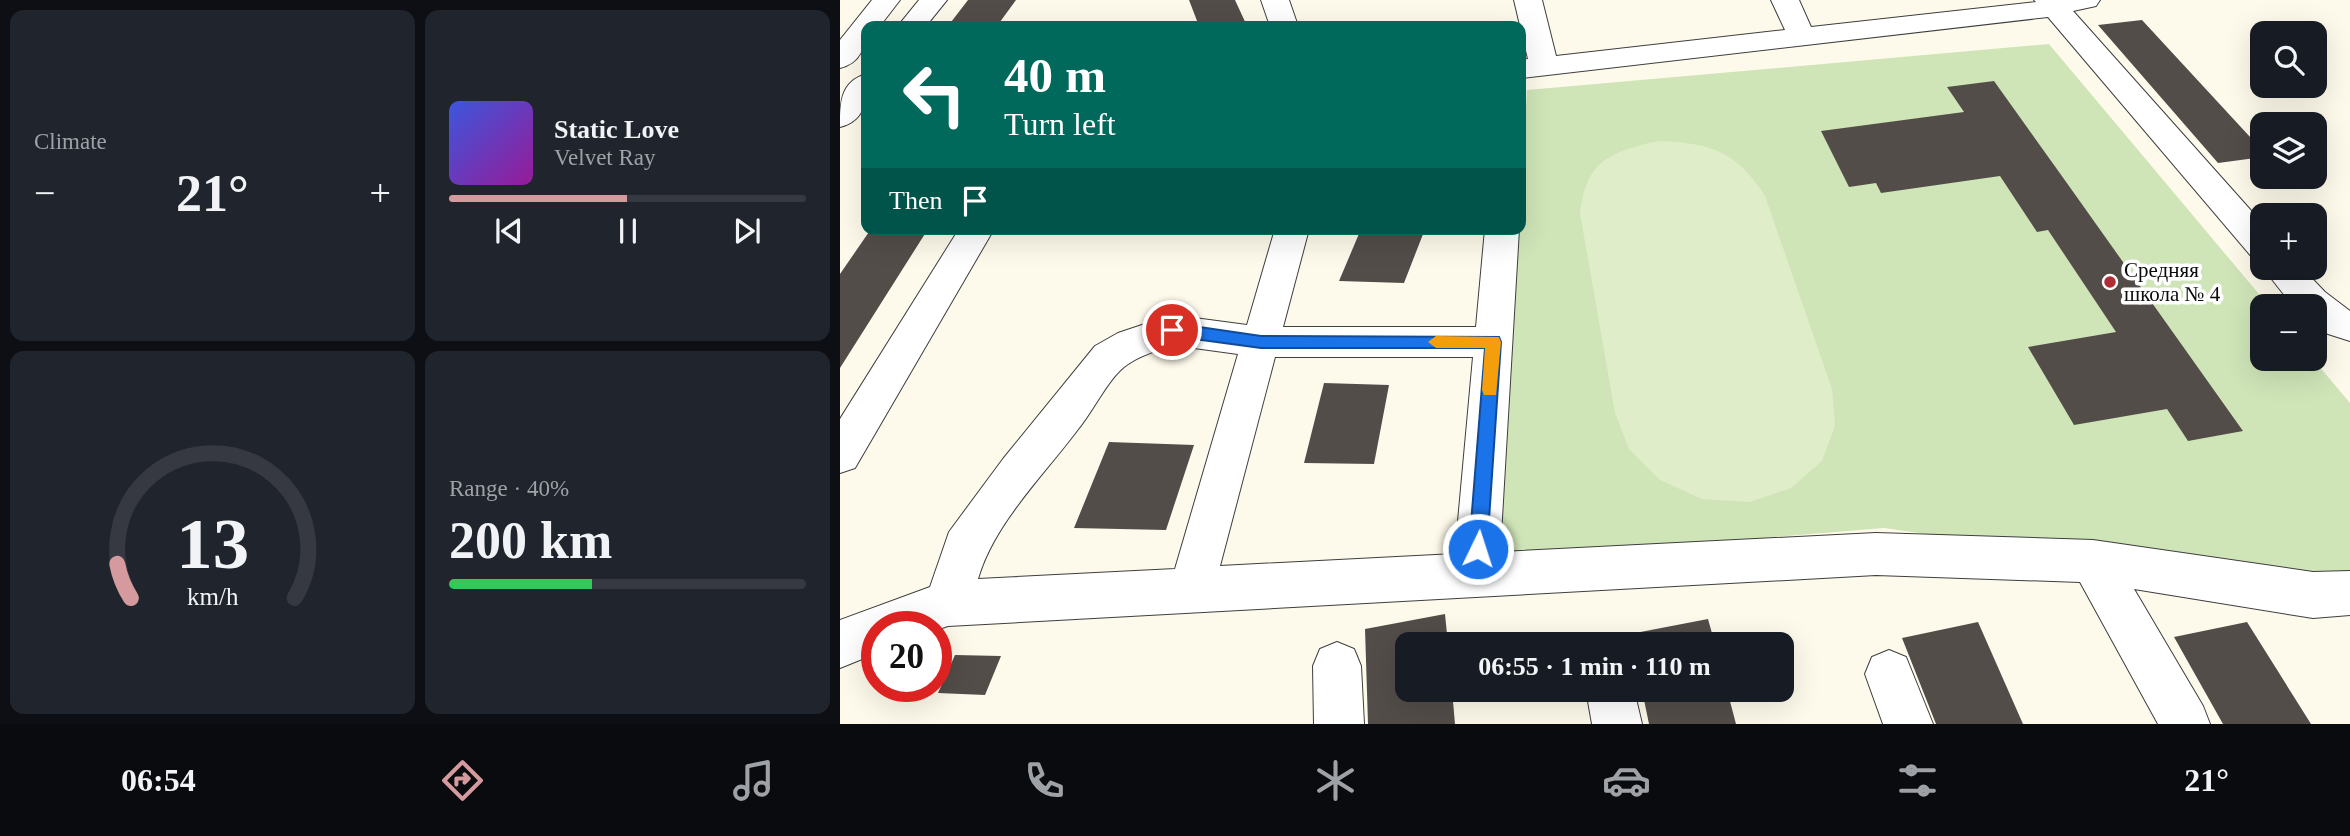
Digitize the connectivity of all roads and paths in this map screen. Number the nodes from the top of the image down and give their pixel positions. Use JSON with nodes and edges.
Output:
{"nodes":[{"id":1,"x":886,"y":0,"type":"edge"},
{"id":2,"x":933,"y":0,"type":"edge"},
{"id":3,"x":1275,"y":0,"type":"edge"},
{"id":4,"x":1528,"y":0,"type":"edge"},
{"id":5,"x":1785,"y":0,"type":"edge"},
{"id":6,"x":2086,"y":0,"type":"edge"},
{"id":7,"x":2051,"y":4,"type":"edge"},
{"id":8,"x":870,"y":21,"type":"edge"},
{"id":9,"x":916,"y":21,"type":"edge"},
{"id":10,"x":1282,"y":21,"type":"edge"},
{"id":11,"x":861,"y":33,"type":"edge"},
{"id":12,"x":1802,"y":37,"type":"junction"},
{"id":13,"x":840,"y":60,"type":"edge"},
{"id":14,"x":1532,"y":68,"type":"edge"},
{"id":15,"x":861,"y":90,"type":"edge"},
{"id":16,"x":840,"y":117,"type":"edge"},
{"id":17,"x":840,"y":129,"type":"edge"},
{"id":18,"x":861,"y":130,"type":"edge"},
{"id":19,"x":2250,"y":232,"type":"edge"},
{"id":20,"x":972,"y":235,"type":"edge"},
{"id":21,"x":1290,"y":235,"type":"edge"},
{"id":22,"x":1502,"y":235,"type":"edge"},
{"id":23,"x":2291,"y":280,"type":"edge"},
{"id":24,"x":2350,"y":326,"type":"edge"},
{"id":25,"x":1261,"y":342,"type":"junction"},
{"id":26,"x":1494,"y":342,"type":"junction"},
{"id":27,"x":840,"y":455,"type":"edge"},
{"id":28,"x":2093,"y":561,"type":"junction"},
{"id":29,"x":1476,"y":575,"type":"junction"},
{"id":30,"x":1191,"y":590,"type":"junction"},
{"id":31,"x":2350,"y":593,"type":"edge"},
{"id":32,"x":948,"y":603,"type":"junction"},
{"id":33,"x":926,"y":611,"type":"edge"},
{"id":34,"x":861,"y":636,"type":"edge"},
{"id":35,"x":840,"y":644,"type":"edge"},
{"id":36,"x":1337,"y":666,"type":"dead end"},
{"id":37,"x":1889,"y":674,"type":"dead end"},
{"id":38,"x":1612,"y":702,"type":"edge"},
{"id":39,"x":1339,"y":724,"type":"edge"},
{"id":40,"x":1617,"y":724,"type":"edge"},
{"id":41,"x":1909,"y":724,"type":"edge"},
{"id":42,"x":2185,"y":724,"type":"edge"}],
"edges":[{"from":1,"to":8,"type":"lane"},
{"from":2,"to":9,"type":"lane"},
{"from":3,"to":10,"type":"lane"},
{"from":4,"to":14,"type":"lane"},
{"from":5,"to":12,"type":"lane"},
{"from":6,"to":7,"type":"lane"},
{"from":7,"to":12,"type":"lane"},
{"from":7,"to":19,"type":"lane"},
{"from":11,"to":13,"type":"lane"},
{"from":12,"to":14,"type":"lane"},
{"from":15,"to":16,"type":"lane"},
{"from":17,"to":18,"type":"lane"},
{"from":20,"to":27,"type":"lane"},
{"from":21,"to":25,"type":"lane"},
{"from":22,"to":26,"type":"lane"},
{"from":23,"to":24,"type":"lane"},
{"from":25,"to":26,"type":"lane"},
{"from":25,"to":30,"type":"lane"},
{"from":25,"to":32,"type":"lane"},
{"from":26,"to":29,"type":"lane"},
{"from":28,"to":29,"type":"lane"},
{"from":28,"to":31,"type":"lane"},
{"from":28,"to":42,"type":"lane"},
{"from":29,"to":30,"type":"lane"},
{"from":30,"to":32,"type":"lane"},
{"from":32,"to":33,"type":"lane"},
{"from":34,"to":35,"type":"lane"},
{"from":36,"to":39,"type":"lane"},
{"from":37,"to":41,"type":"lane"},
{"from":38,"to":40,"type":"lane"}]}
